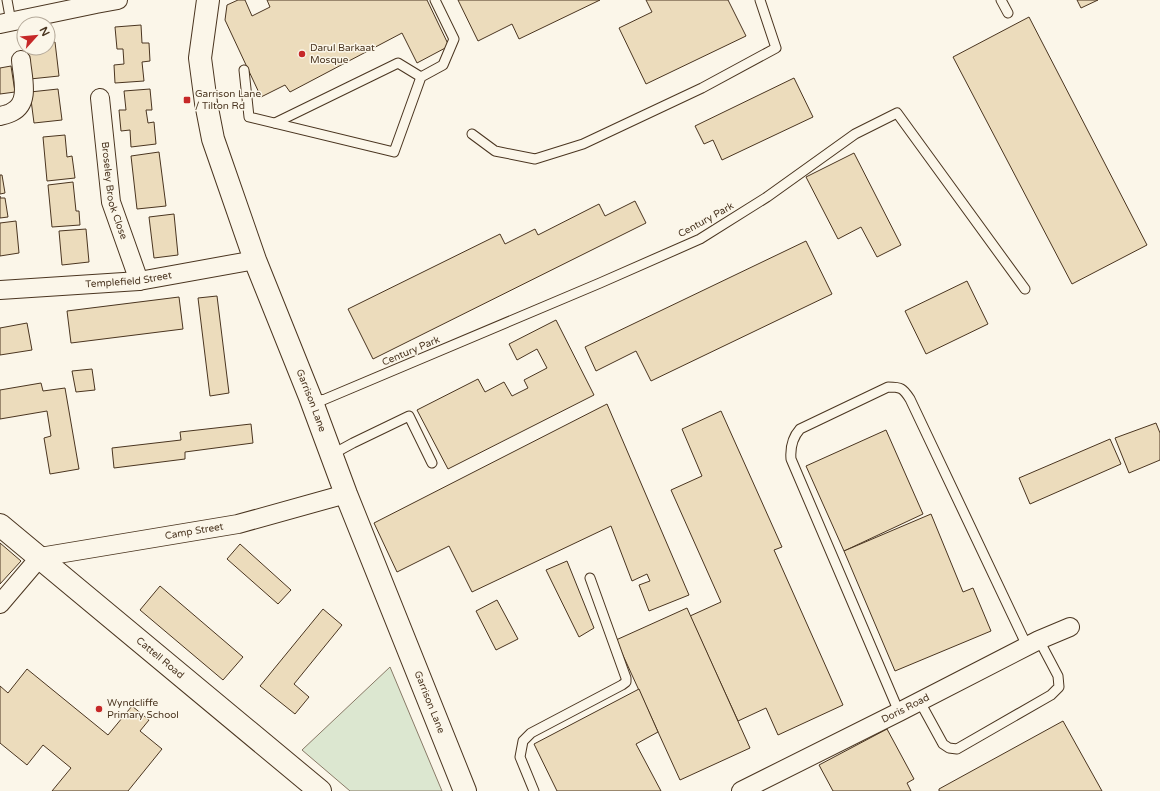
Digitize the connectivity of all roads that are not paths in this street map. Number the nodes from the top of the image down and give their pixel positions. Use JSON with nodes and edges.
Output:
{"nodes":[{"id":1,"x":7,"y":0,"type":"edge"},
{"id":2,"x":118,"y":0,"type":"edge"},
{"id":3,"x":208,"y":0,"type":"edge"},
{"id":4,"x":435,"y":0,"type":"edge"},
{"id":5,"x":760,"y":0,"type":"edge"},
{"id":6,"x":1002,"y":0,"type":"edge"},
{"id":7,"x":1008,"y":13,"type":"dead end"},
{"id":8,"x":5,"y":23,"type":"edge"},
{"id":9,"x":21,"y":60,"type":"dead end"},
{"id":10,"x":244,"y":70,"type":"dead end"},
{"id":11,"x":421,"y":78,"type":"junction"},
{"id":12,"x":100,"y":98,"type":"dead end"},
{"id":13,"x":0,"y":116,"type":"edge"},
{"id":14,"x":275,"y":123,"type":"junction"},
{"id":15,"x":472,"y":134,"type":"dead end"},
{"id":16,"x":255,"y":260,"type":"junction"},
{"id":17,"x":139,"y":281,"type":"junction"},
{"id":18,"x":1025,"y":289,"type":"dead end"},
{"id":19,"x":0,"y":290,"type":"edge"},
{"id":20,"x":310,"y":397,"type":"junction"},
{"id":21,"x":331,"y":455,"type":"junction"},
{"id":22,"x":432,"y":463,"type":"dead end"},
{"id":23,"x":346,"y":494,"type":"junction"},
{"id":24,"x":0,"y":525,"type":"edge"},
{"id":25,"x":40,"y":557,"type":"junction"},
{"id":26,"x":590,"y":578,"type":"dead end"},
{"id":27,"x":0,"y":604,"type":"edge"},
{"id":28,"x":1070,"y":627,"type":"dead end"},
{"id":29,"x":1033,"y":643,"type":"junction"},
{"id":30,"x":920,"y":702,"type":"junction"},
{"id":31,"x":899,"y":712,"type":"junction"},
{"id":32,"x":320,"y":791,"type":"edge"},
{"id":33,"x":465,"y":791,"type":"edge"},
{"id":34,"x":534,"y":791,"type":"edge"},
{"id":35,"x":741,"y":791,"type":"edge"}],
"edges":[{"from":1,"to":8,"type":"lane"},
{"from":2,"to":8,"type":"street"},
{"from":3,"to":16,"type":"street","name":"Garrison Lane"},
{"from":4,"to":11,"type":"lane"},
{"from":5,"to":15,"type":"lane"},
{"from":6,"to":7,"type":"lane"},
{"from":9,"to":13,"type":"street"},
{"from":10,"to":14,"type":"lane"},
{"from":11,"to":14,"type":"lane"},
{"from":11,"to":14,"type":"lane"},
{"from":12,"to":17,"type":"street","name":"Broseley Brook Close"},
{"from":16,"to":17,"type":"street","name":"Templefield Street"},
{"from":16,"to":20,"type":"street","name":"Garrison Lane"},
{"from":17,"to":19,"type":"street","name":"Templefield Street"},
{"from":18,"to":20,"type":"lane","name":"Century Park"},
{"from":20,"to":21,"type":"street","name":"Garrison Lane"},
{"from":21,"to":22,"type":"lane"},
{"from":21,"to":23,"type":"street","name":"Garrison Lane"},
{"from":23,"to":25,"type":"street","name":"Camp Street"},
{"from":23,"to":33,"type":"street","name":"Garrison Lane"},
{"from":24,"to":25,"type":"street","name":"Cattell Road"},
{"from":25,"to":27,"type":"street"},
{"from":25,"to":32,"type":"street","name":"Cattell Road"},
{"from":26,"to":34,"type":"lane"},
{"from":28,"to":29,"type":"street","name":"Doris Road"},
{"from":29,"to":30,"type":"street","name":"Doris Road"},
{"from":29,"to":30,"type":"lane"},
{"from":29,"to":31,"type":"lane"},
{"from":30,"to":31,"type":"street","name":"Doris Road"},
{"from":31,"to":35,"type":"street","name":"Doris Road"}]}
